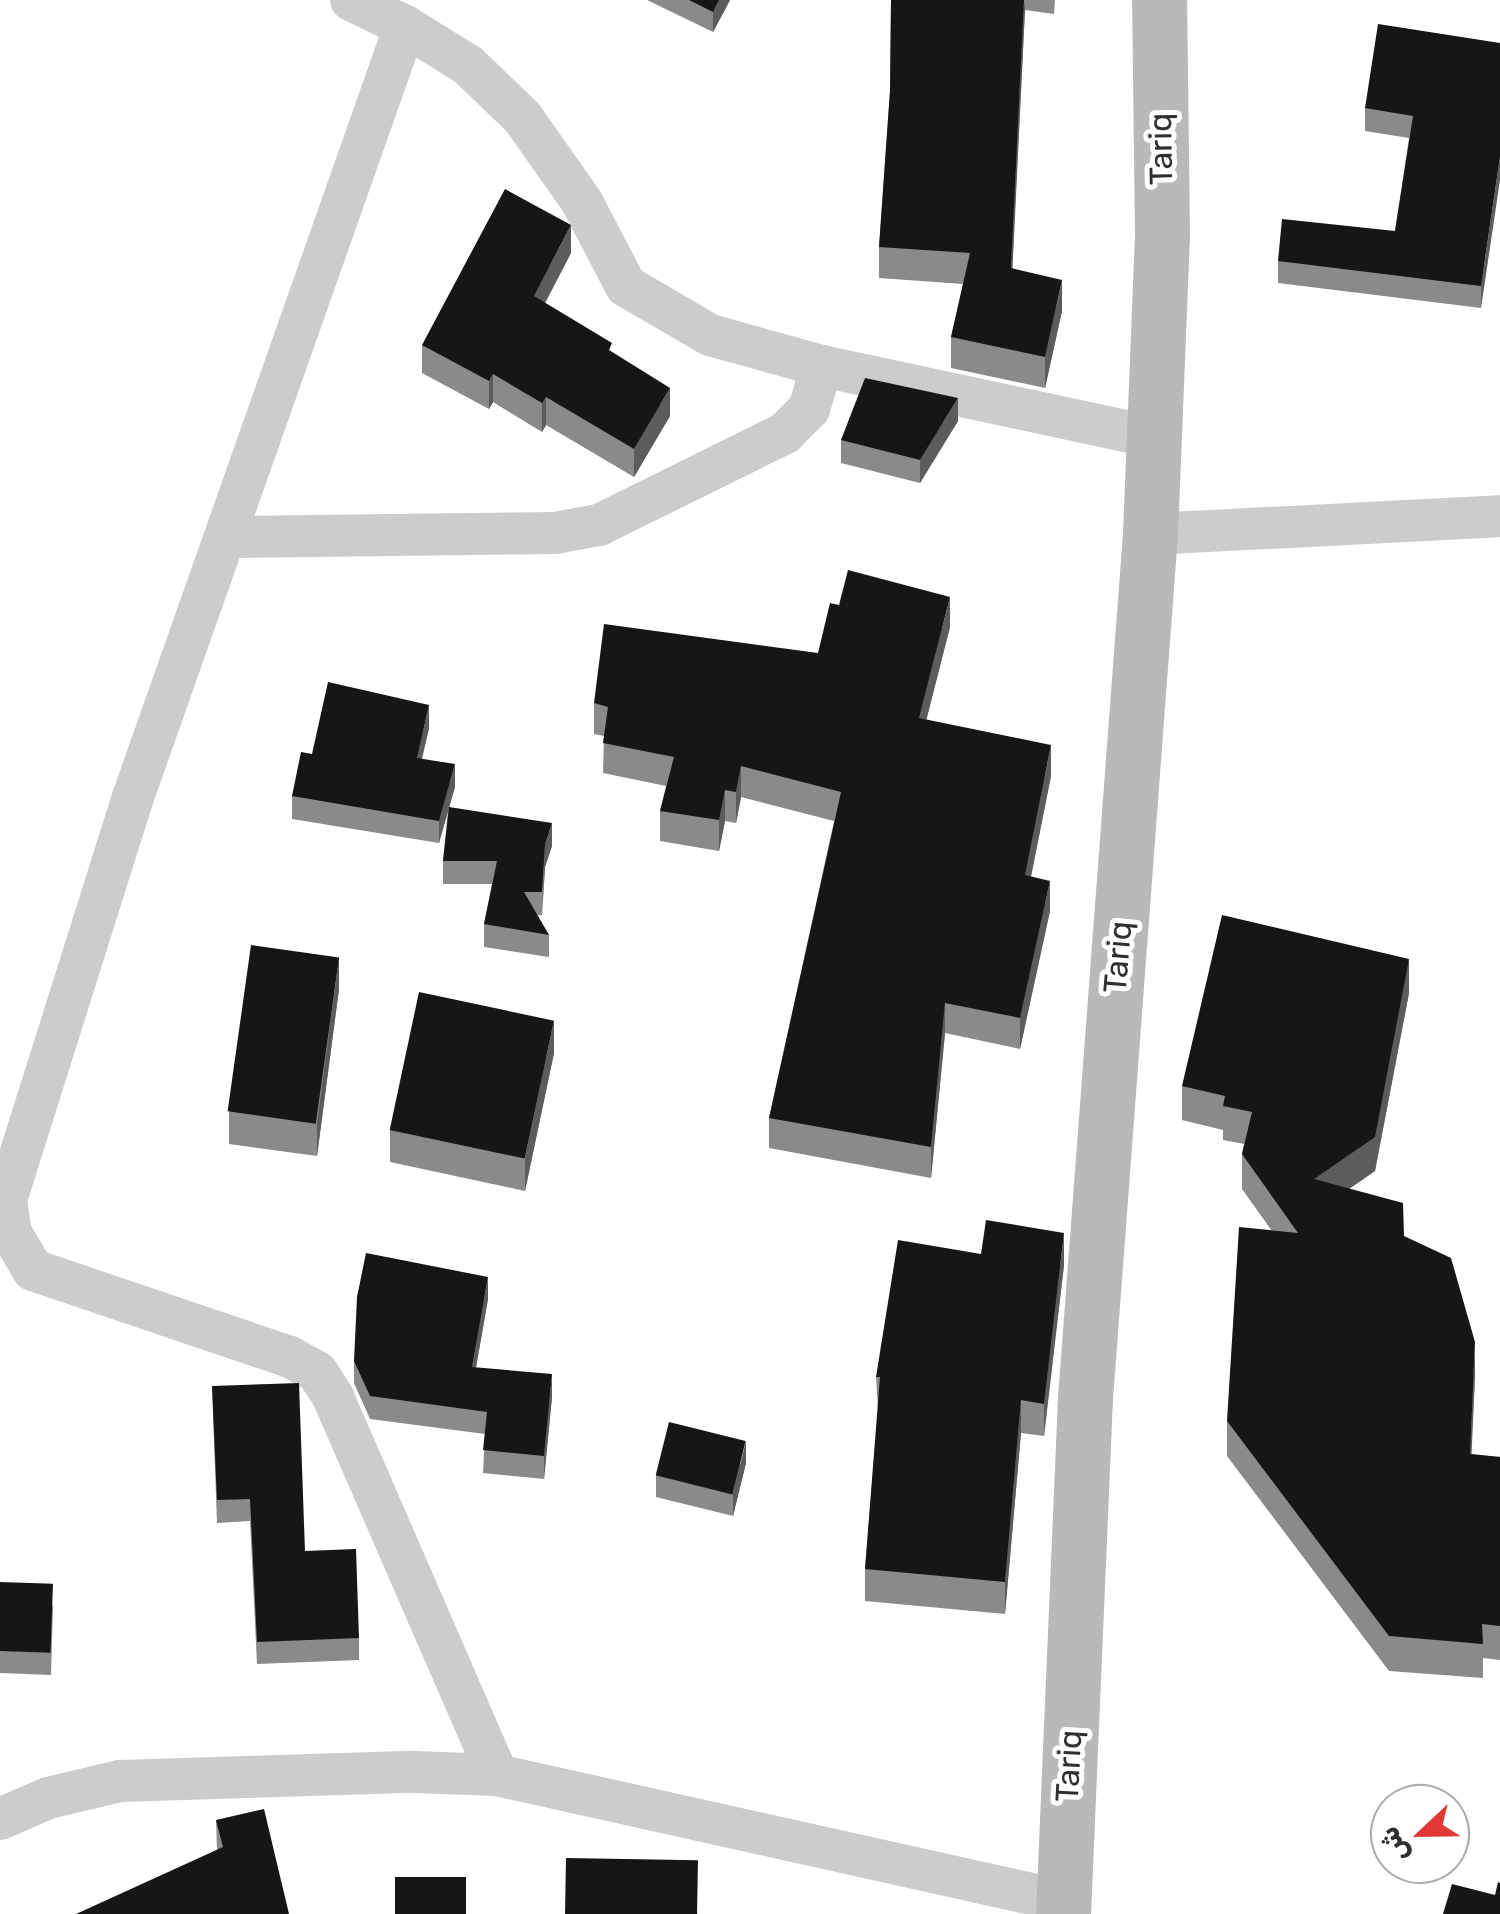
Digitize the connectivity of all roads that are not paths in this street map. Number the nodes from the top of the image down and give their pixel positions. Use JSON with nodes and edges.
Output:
{"nodes":[{"id":1,"x":352,"y":0,"type":"edge"},
{"id":2,"x":1159,"y":0,"type":"edge"},
{"id":3,"x":405,"y":26,"type":"junction"},
{"id":4,"x":822,"y":366,"type":"junction"},
{"id":5,"x":1152,"y":437,"type":"junction"},
{"id":6,"x":1500,"y":516,"type":"edge"},
{"id":7,"x":1150,"y":534,"type":"junction"},
{"id":8,"x":226,"y":536,"type":"junction"},
{"id":9,"x":497,"y":1775,"type":"junction"},
{"id":10,"x":0,"y":1819,"type":"edge"},
{"id":11,"x":1063,"y":1908,"type":"edge"}],
"edges":[{"from":1,"to":3,"type":"street"},
{"from":2,"to":5,"type":"main road","name":"Tariq"},
{"from":3,"to":4,"type":"street"},
{"from":3,"to":8,"type":"street"},
{"from":4,"to":5,"type":"street"},
{"from":4,"to":8,"type":"street"},
{"from":5,"to":7,"type":"main road","name":"Tariq"},
{"from":6,"to":7,"type":"street"},
{"from":7,"to":11,"type":"main road","name":"Tariq"},
{"from":8,"to":9,"type":"street"},
{"from":9,"to":10,"type":"street"},
{"from":9,"to":11,"type":"street"}]}
